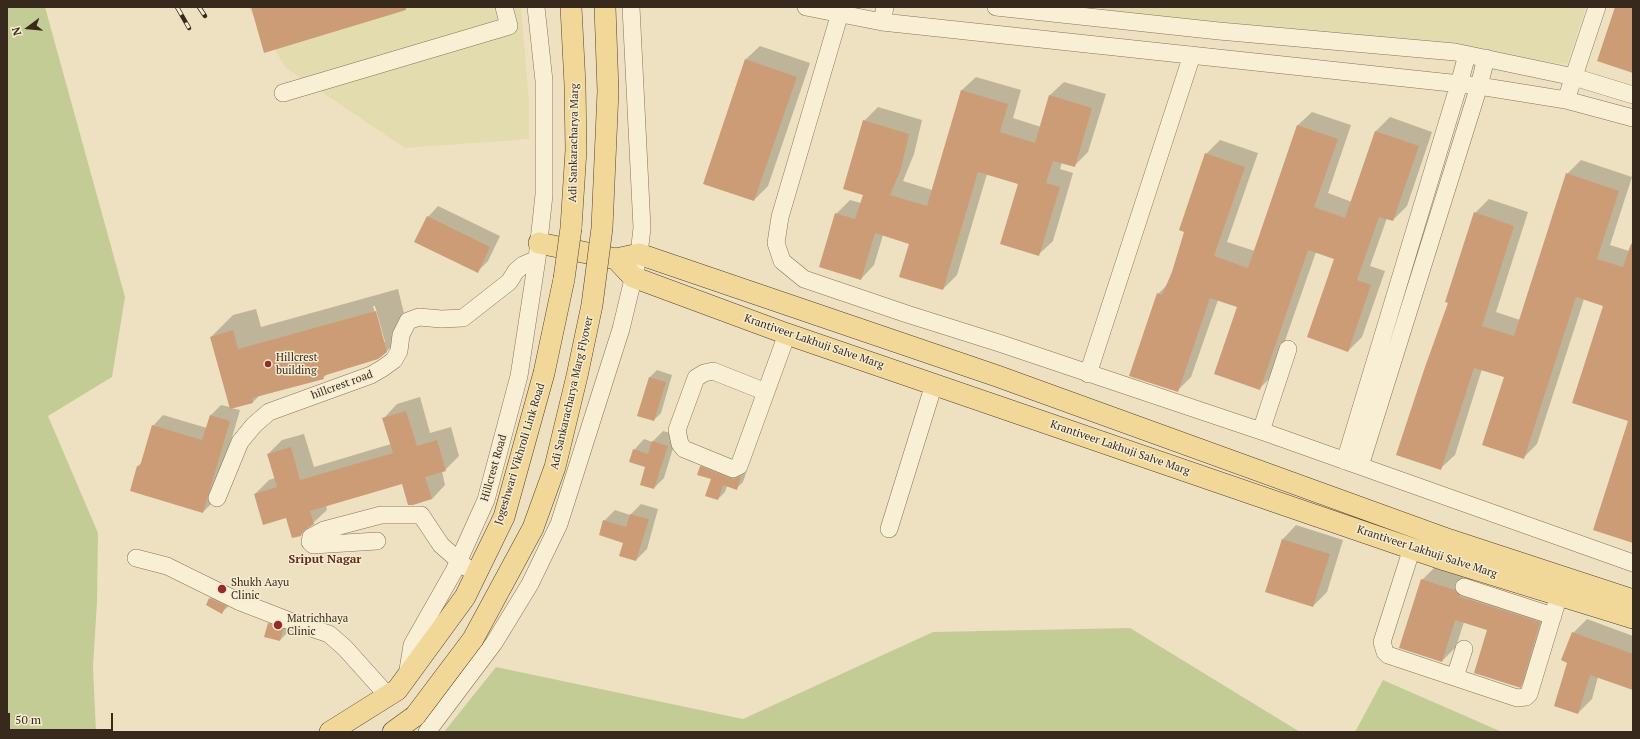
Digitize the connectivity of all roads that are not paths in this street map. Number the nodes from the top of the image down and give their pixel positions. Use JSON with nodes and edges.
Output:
{"nodes":[{"id":1,"x":504,"y":7,"type":"edge"},
{"id":2,"x":536,"y":7,"type":"edge"},
{"id":3,"x":571,"y":7,"type":"edge"},
{"id":4,"x":605,"y":7,"type":"edge"},
{"id":5,"x":632,"y":7,"type":"edge"},
{"id":6,"x":806,"y":7,"type":"edge"},
{"id":7,"x":996,"y":7,"type":"edge"},
{"id":8,"x":1597,"y":7,"type":"edge"},
{"id":9,"x":840,"y":13,"type":"junction"},
{"id":10,"x":883,"y":15,"type":"edge"},
{"id":11,"x":1192,"y":55,"type":"junction"},
{"id":12,"x":1467,"y":55,"type":"junction"},
{"id":13,"x":1486,"y":58,"type":"junction"},
{"id":14,"x":1574,"y":77,"type":"junction"},
{"id":15,"x":1459,"y":84,"type":"junction"},
{"id":16,"x":1479,"y":86,"type":"junction"},
{"id":17,"x":283,"y":93,"type":"dead end"},
{"id":18,"x":1633,"y":95,"type":"edge"},
{"id":19,"x":1566,"y":100,"type":"junction"},
{"id":20,"x":1633,"y":118,"type":"edge"},
{"id":21,"x":538,"y":251,"type":"junction"},
{"id":22,"x":639,"y":254,"type":"junction"},
{"id":23,"x":616,"y":259,"type":"junction"},
{"id":24,"x":633,"y":277,"type":"junction"},
{"id":25,"x":564,"y":280,"type":"joint"},
{"id":26,"x":787,"y":334,"type":"junction"},
{"id":27,"x":1288,"y":349,"type":"dead end"},
{"id":28,"x":1088,"y":374,"type":"junction"},
{"id":29,"x":934,"y":384,"type":"junction"},
{"id":30,"x":766,"y":392,"type":"junction"},
{"id":31,"x":1261,"y":431,"type":"junction"},
{"id":32,"x":1352,"y":463,"type":"junction"},
{"id":33,"x":217,"y":498,"type":"dead end"},
{"id":34,"x":889,"y":529,"type":"dead end"},
{"id":35,"x":1450,"y":540,"type":"junction"},
{"id":36,"x":377,"y":541,"type":"dead end"},
{"id":37,"x":1412,"y":548,"type":"junction"},
{"id":38,"x":136,"y":558,"type":"dead end"},
{"id":39,"x":1445,"y":560,"type":"junction"},
{"id":40,"x":459,"y":561,"type":"junction"},
{"id":41,"x":1633,"y":563,"type":"edge"},
{"id":42,"x":475,"y":576,"type":"junction"},
{"id":43,"x":1464,"y":587,"type":"dead end"},
{"id":44,"x":1559,"y":595,"type":"junction"},
{"id":45,"x":1633,"y":600,"type":"edge"},
{"id":46,"x":1553,"y":616,"type":"junction"},
{"id":47,"x":1633,"y":618,"type":"edge"},
{"id":48,"x":1464,"y":649,"type":"dead end"},
{"id":49,"x":1455,"y":677,"type":"junction"},
{"id":50,"x":406,"y":678,"type":"junction"},
{"id":51,"x":388,"y":696,"type":"junction"},
{"id":52,"x":330,"y":732,"type":"edge"},
{"id":53,"x":393,"y":732,"type":"edge"},
{"id":54,"x":427,"y":732,"type":"edge"}],
"edges":[{"from":1,"to":17,"type":"street"},
{"from":2,"to":21,"type":"street","name":"Hillcrest Road"},
{"from":3,"to":25,"type":"main road","name":"Adi Sankaracharya Marg","bridge":true},
{"from":4,"to":53,"type":"main road","name":"Adi Sankaracharya Marg Flyover","bridge":true},
{"from":5,"to":22,"type":"street"},
{"from":6,"to":9,"type":"street"},
{"from":7,"to":12,"type":"street"},
{"from":8,"to":14,"type":"street"},
{"from":9,"to":10,"type":"street"},
{"from":9,"to":28,"type":"street"},
{"from":10,"to":11,"type":"street"},
{"from":11,"to":15,"type":"street"},
{"from":11,"to":28,"type":"street"},
{"from":12,"to":13,"type":"street"},
{"from":12,"to":15,"type":"street"},
{"from":13,"to":14,"type":"street"},
{"from":13,"to":16,"type":"street"},
{"from":14,"to":18,"type":"street"},
{"from":14,"to":19,"type":"street"},
{"from":15,"to":16,"type":"street"},
{"from":15,"to":32,"type":"street"},
{"from":16,"to":19,"type":"street"},
{"from":16,"to":32,"type":"street"},
{"from":19,"to":20,"type":"street"},
{"from":21,"to":23,"type":"main road"},
{"from":21,"to":33,"type":"street","name":"hillcrest road"},
{"from":21,"to":40,"type":"street","name":"Hillcrest Road"},
{"from":22,"to":23,"type":"main road"},
{"from":22,"to":24,"type":"street"},
{"from":22,"to":35,"type":"main road","name":"Krantiveer Lakhuji Salve Marg"},
{"from":23,"to":24,"type":"main road","name":"Krantiveer Lakhuji Salve Marg"},
{"from":24,"to":26,"type":"main road","name":"Krantiveer Lakhuji Salve Marg"},
{"from":24,"to":54,"type":"street"},
{"from":25,"to":42,"type":"main road","name":"Jogeshwari Vikhroli Link Road"},
{"from":26,"to":29,"type":"main road","name":"Krantiveer Lakhuji Salve Marg"},
{"from":26,"to":30,"type":"street"},
{"from":27,"to":31,"type":"street"},
{"from":28,"to":31,"type":"street"},
{"from":29,"to":34,"type":"street"},
{"from":29,"to":37,"type":"main road","name":"Krantiveer Lakhuji Salve Marg"},
{"from":30,"to":30,"type":"street"},
{"from":31,"to":32,"type":"street"},
{"from":32,"to":41,"type":"street"},
{"from":35,"to":39,"type":"main road"},
{"from":35,"to":45,"type":"main road","name":"Krantiveer Lakhuji Salve Marg"},
{"from":36,"to":40,"type":"street"},
{"from":37,"to":39,"type":"main road","name":"Krantiveer Lakhuji Salve Marg"},
{"from":37,"to":49,"type":"street"},
{"from":38,"to":51,"type":"street"},
{"from":39,"to":44,"type":"main road","name":"Krantiveer Lakhuji Salve Marg"},
{"from":40,"to":42,"type":"street"},
{"from":40,"to":50,"type":"street","name":"Hillcrest Road"},
{"from":42,"to":50,"type":"main road","name":"Jogeshwari Vikhroli Link Road"},
{"from":43,"to":46,"type":"street"},
{"from":44,"to":46,"type":"street"},
{"from":44,"to":47,"type":"main road","name":"Krantiveer Lakhuji Salve Marg"},
{"from":46,"to":49,"type":"street"},
{"from":48,"to":49,"type":"street"},
{"from":50,"to":51,"type":"main road","name":"Jogeshwari Vikhroli Link Road"},
{"from":51,"to":52,"type":"main road","name":"Jogeshwari Vikhroli Link Road"}]}
